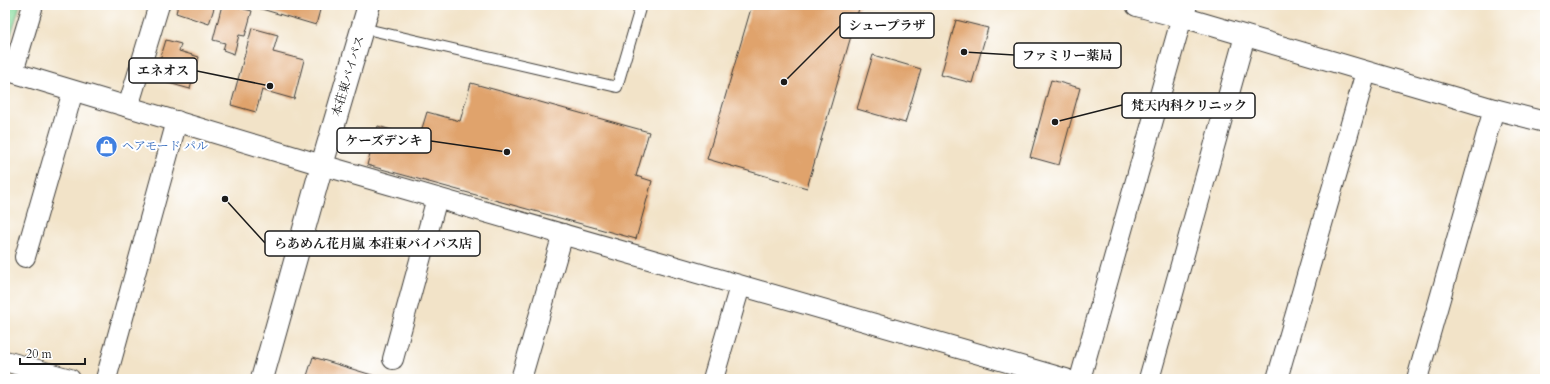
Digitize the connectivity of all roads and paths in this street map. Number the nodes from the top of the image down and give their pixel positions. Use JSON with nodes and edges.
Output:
{"nodes":[{"id":1,"x":33,"y":5,"type":"edge"},
{"id":2,"x":159,"y":5,"type":"edge"},
{"id":3,"x":369,"y":5,"type":"edge"},
{"id":4,"x":641,"y":5,"type":"edge"},
{"id":5,"x":1137,"y":5,"type":"edge"},
{"id":6,"x":1184,"y":11,"type":"edge"},
{"id":7,"x":362,"y":28,"type":"junction"},
{"id":8,"x":1245,"y":36,"type":"junction"},
{"id":9,"x":9,"y":71,"type":"edge"},
{"id":10,"x":1366,"y":72,"type":"junction"},
{"id":11,"x":73,"y":91,"type":"junction"},
{"id":12,"x":128,"y":107,"type":"junction"},
{"id":13,"x":1494,"y":109,"type":"junction"},
{"id":14,"x":176,"y":121,"type":"junction"},
{"id":15,"x":1545,"y":122,"type":"edge"},
{"id":16,"x":322,"y":165,"type":"junction"},
{"id":17,"x":437,"y":198,"type":"junction"},
{"id":18,"x":563,"y":234,"type":"junction"},
{"id":19,"x":26,"y":257,"type":"dead end"},
{"id":20,"x":740,"y":286,"type":"junction"},
{"id":21,"x":393,"y":359,"type":"dead end"},
{"id":22,"x":5,"y":360,"type":"edge"},
{"id":23,"x":70,"y":379,"type":"edge"},
{"id":24,"x":106,"y":379,"type":"edge"},
{"id":25,"x":262,"y":379,"type":"edge"},
{"id":26,"x":521,"y":379,"type":"edge"},
{"id":27,"x":713,"y":379,"type":"edge"},
{"id":28,"x":1066,"y":379,"type":"edge"},
{"id":29,"x":1080,"y":379,"type":"edge"},
{"id":30,"x":1149,"y":379,"type":"edge"},
{"id":31,"x":1277,"y":379,"type":"edge"},
{"id":32,"x":1417,"y":379,"type":"edge"}],
"edges":[{"from":1,"to":9,"type":"street"},
{"from":2,"to":12,"type":"street"},
{"from":3,"to":7,"type":"main road","name":"本荘東バイパス"},
{"from":4,"to":7,"type":"lane"},
{"from":5,"to":6,"type":"main road"},
{"from":6,"to":8,"type":"street"},
{"from":6,"to":29,"type":"street"},
{"from":7,"to":16,"type":"main road","name":"本荘東バイパス"},
{"from":8,"to":10,"type":"street"},
{"from":8,"to":30,"type":"street"},
{"from":9,"to":11,"type":"street"},
{"from":10,"to":13,"type":"street"},
{"from":10,"to":31,"type":"street"},
{"from":11,"to":12,"type":"street"},
{"from":11,"to":19,"type":"street"},
{"from":12,"to":14,"type":"street"},
{"from":13,"to":15,"type":"street"},
{"from":13,"to":32,"type":"street"},
{"from":14,"to":16,"type":"street"},
{"from":14,"to":24,"type":"street"},
{"from":16,"to":17,"type":"street"},
{"from":16,"to":25,"type":"main road","name":"本荘東バイパス"},
{"from":17,"to":18,"type":"street"},
{"from":17,"to":21,"type":"street"},
{"from":18,"to":20,"type":"street"},
{"from":18,"to":26,"type":"street"},
{"from":20,"to":27,"type":"street"},
{"from":20,"to":28,"type":"street"},
{"from":22,"to":23,"type":"street"}]}
